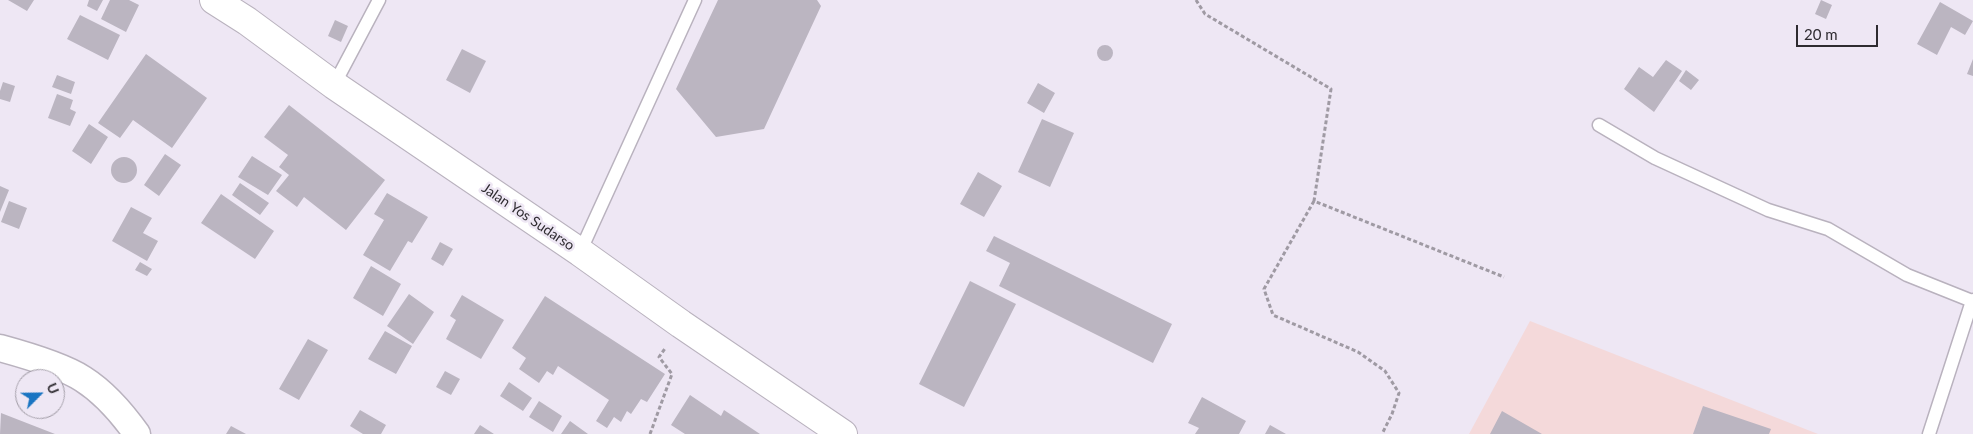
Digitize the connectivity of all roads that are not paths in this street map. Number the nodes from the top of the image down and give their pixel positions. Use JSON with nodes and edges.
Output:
{"nodes":[{"id":1,"x":214,"y":0,"type":"edge"},
{"id":2,"x":379,"y":0,"type":"edge"},
{"id":3,"x":695,"y":0,"type":"edge"},
{"id":4,"x":334,"y":85,"type":"junction"},
{"id":5,"x":1599,"y":125,"type":"dead end"},
{"id":6,"x":580,"y":252,"type":"junction"},
{"id":7,"x":1972,"y":300,"type":"edge"},
{"id":8,"x":0,"y":348,"type":"edge"},
{"id":9,"x":137,"y":434,"type":"edge"},
{"id":10,"x":843,"y":434,"type":"edge"},
{"id":11,"x":1929,"y":434,"type":"edge"}],
"edges":[{"from":1,"to":4,"type":"main road","name":"Jalan Yos Sudarso"},
{"from":2,"to":4,"type":"lane"},
{"from":3,"to":6,"type":"lane"},
{"from":4,"to":6,"type":"main road","name":"Jalan Yos Sudarso"},
{"from":5,"to":7,"type":"lane"},
{"from":6,"to":10,"type":"main road","name":"Jalan Yos Sudarso"},
{"from":7,"to":11,"type":"lane"},
{"from":8,"to":9,"type":"street"}]}
